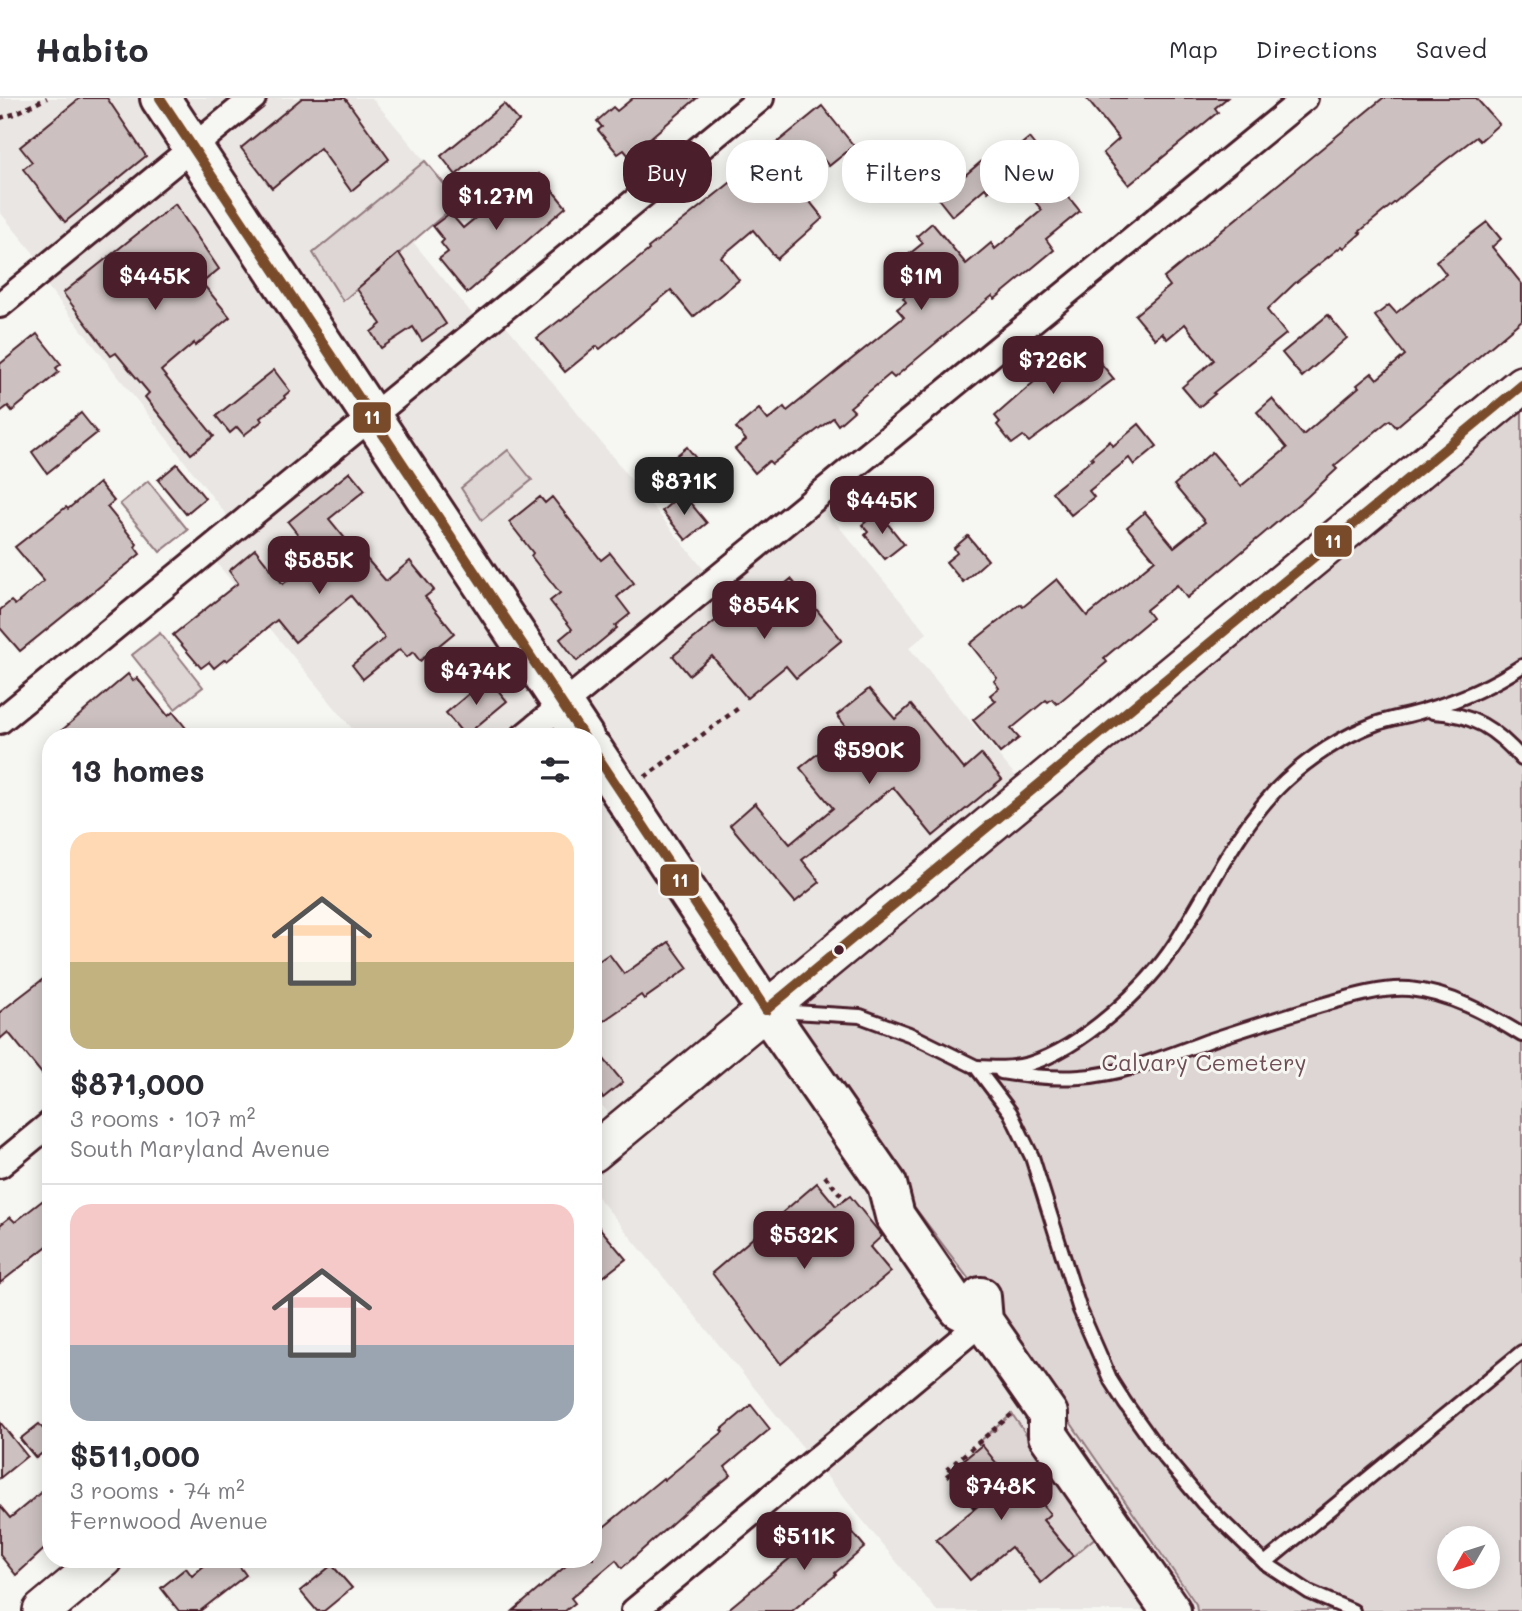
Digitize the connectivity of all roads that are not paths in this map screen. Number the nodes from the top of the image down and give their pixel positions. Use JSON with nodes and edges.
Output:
{"nodes":[{"id":1,"x":160,"y":98,"type":"edge"},
{"id":2,"x":253,"y":98,"type":"edge"},
{"id":3,"x":761,"y":98,"type":"edge"},
{"id":4,"x":1305,"y":98,"type":"edge"},
{"id":5,"x":193,"y":147,"type":"junction"},
{"id":6,"x":0,"y":305,"type":"edge"},
{"id":7,"x":1522,"y":385,"type":"edge"},
{"id":8,"x":372,"y":417,"type":"junction"},
{"id":9,"x":1522,"y":666,"type":"edge"},
{"id":10,"x":563,"y":704,"type":"junction"},
{"id":11,"x":1424,"y":711,"type":"junction"},
{"id":12,"x":0,"y":720,"type":"edge"},
{"id":13,"x":534,"y":728,"type":"edge"},
{"id":14,"x":578,"y":728,"type":"edge"},
{"id":15,"x":1522,"y":759,"type":"edge"},
{"id":16,"x":602,"y":764,"type":"edge"},
{"id":17,"x":766,"y":1010,"type":"junction"},
{"id":18,"x":1522,"y":1035,"type":"edge"},
{"id":19,"x":976,"y":1067,"type":"junction"},
{"id":20,"x":42,"y":1130,"type":"edge"},
{"id":21,"x":602,"y":1146,"type":"edge"},
{"id":22,"x":0,"y":1165,"type":"edge"},
{"id":23,"x":983,"y":1321,"type":"junction"},
{"id":24,"x":1522,"y":1352,"type":"edge"},
{"id":25,"x":1030,"y":1414,"type":"junction"},
{"id":26,"x":1265,"y":1563,"type":"junction"},
{"id":27,"x":93,"y":1568,"type":"edge"},
{"id":28,"x":42,"y":1611,"type":"edge"},
{"id":29,"x":634,"y":1611,"type":"edge"},
{"id":30,"x":1171,"y":1611,"type":"edge"},
{"id":31,"x":1197,"y":1611,"type":"edge"},
{"id":32,"x":1353,"y":1611,"type":"edge"}],
"edges":[{"from":1,"to":5,"type":"main road"},
{"from":2,"to":5,"type":"street"},
{"from":3,"to":8,"type":"street"},
{"from":4,"to":10,"type":"street"},
{"from":5,"to":6,"type":"street"},
{"from":5,"to":8,"type":"main road"},
{"from":7,"to":17,"type":"street"},
{"from":8,"to":10,"type":"main road"},
{"from":8,"to":12,"type":"street"},
{"from":9,"to":11,"type":"lane"},
{"from":10,"to":13,"type":"street"},
{"from":10,"to":14,"type":"main road"},
{"from":11,"to":15,"type":"lane"},
{"from":11,"to":19,"type":"lane"},
{"from":16,"to":17,"type":"main road"},
{"from":17,"to":19,"type":"lane"},
{"from":17,"to":21,"type":"street"},
{"from":17,"to":23,"type":"main road"},
{"from":18,"to":19,"type":"lane"},
{"from":19,"to":26,"type":"lane"},
{"from":20,"to":22,"type":"street"},
{"from":23,"to":25,"type":"main road"},
{"from":23,"to":29,"type":"street"},
{"from":24,"to":26,"type":"lane"},
{"from":25,"to":30,"type":"main road"},
{"from":25,"to":31,"type":"main road"},
{"from":26,"to":32,"type":"lane"},
{"from":27,"to":28,"type":"street"}]}
